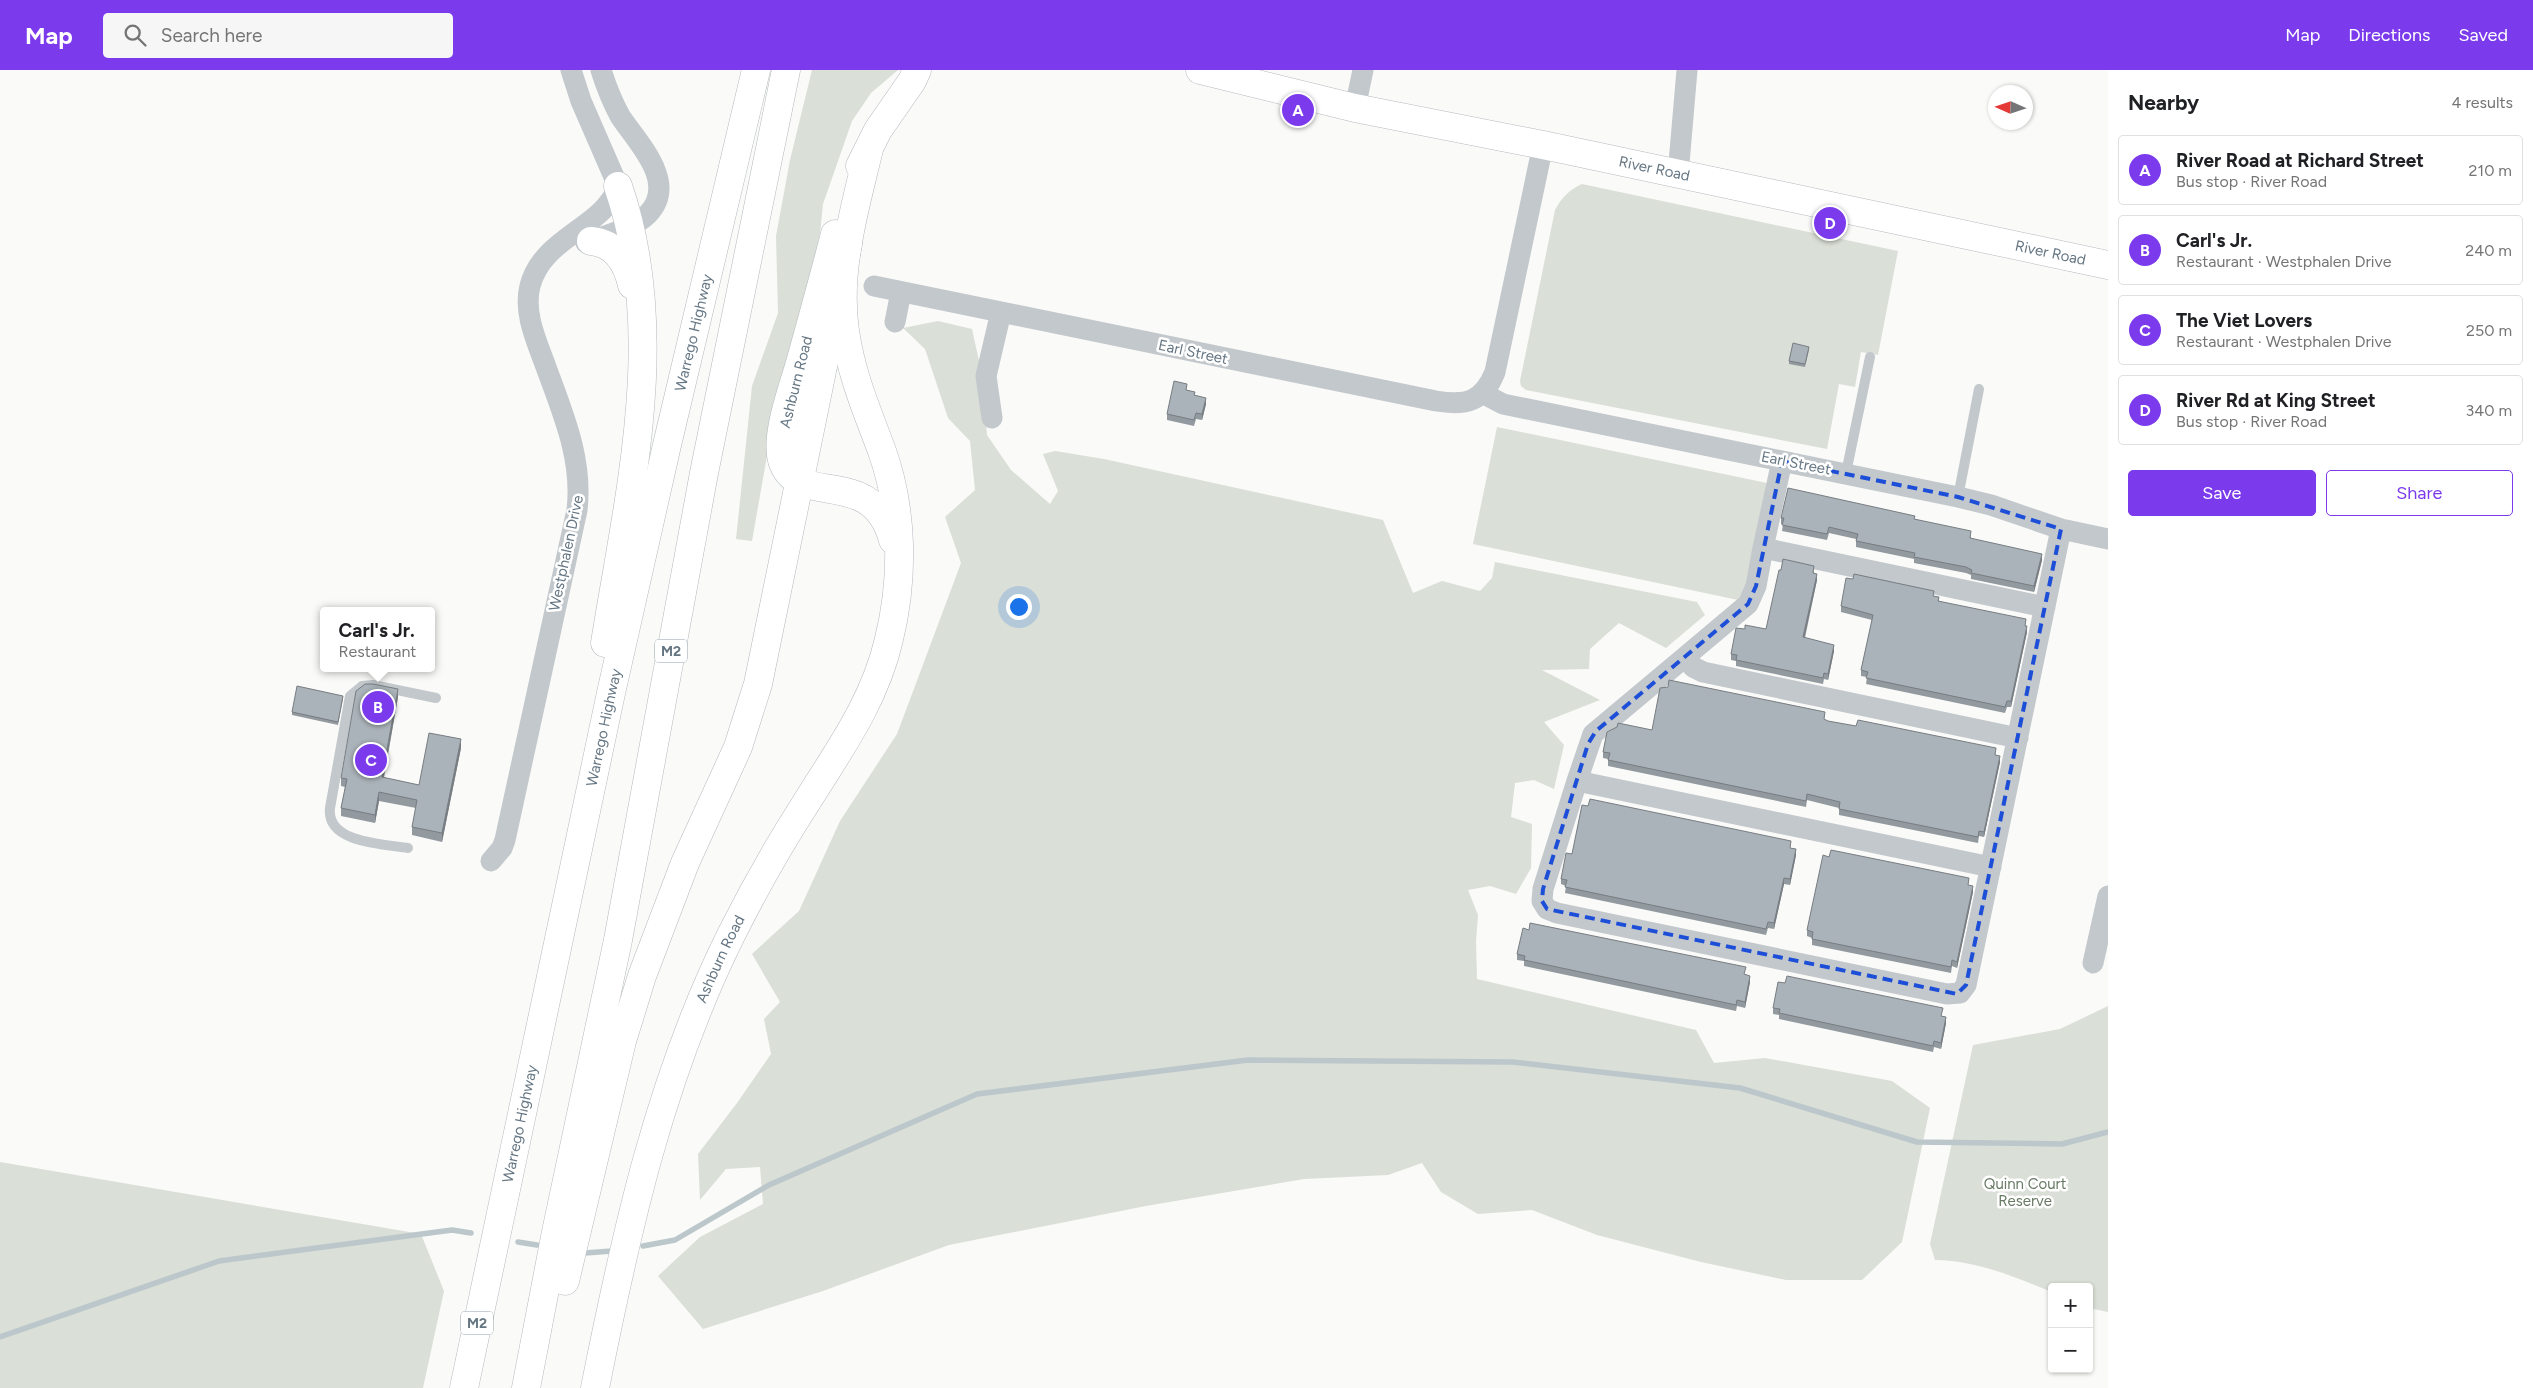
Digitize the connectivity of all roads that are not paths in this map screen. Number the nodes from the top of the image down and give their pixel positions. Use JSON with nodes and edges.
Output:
{"nodes":[{"id":1,"x":571,"y":70,"type":"edge"},
{"id":2,"x":601,"y":70,"type":"edge"},
{"id":3,"x":756,"y":70,"type":"edge"},
{"id":4,"x":786,"y":70,"type":"edge"},
{"id":5,"x":1200,"y":70,"type":"edge"},
{"id":6,"x":1364,"y":70,"type":"edge"},
{"id":7,"x":1687,"y":70,"type":"edge"},
{"id":8,"x":919,"y":74,"type":"edge"},
{"id":9,"x":1355,"y":108,"type":"junction"},
{"id":10,"x":1543,"y":145,"type":"junction"},
{"id":11,"x":868,"y":149,"type":"junction"},
{"id":12,"x":1678,"y":175,"type":"junction"},
{"id":13,"x":618,"y":186,"type":"junction"},
{"id":14,"x":630,"y":225,"type":"junction"},
{"id":15,"x":591,"y":240,"type":"junction"},
{"id":16,"x":848,"y":244,"type":"junction"},
{"id":17,"x":551,"y":251,"type":"junction"},
{"id":18,"x":2108,"y":265,"type":"edge"},
{"id":19,"x":874,"y":286,"type":"dead end"},
{"id":20,"x":901,"y":292,"type":"junction"},
{"id":21,"x":1001,"y":312,"type":"junction"},
{"id":22,"x":895,"y":322,"type":"dead end"},
{"id":23,"x":643,"y":346,"type":"junction"},
{"id":24,"x":1870,"y":356,"type":"dead end"},
{"id":25,"x":1979,"y":389,"type":"dead end"},
{"id":26,"x":1484,"y":394,"type":"junction"},
{"id":27,"x":992,"y":418,"type":"dead end"},
{"id":28,"x":1782,"y":460,"type":"junction"},
{"id":29,"x":1846,"y":473,"type":"junction"},
{"id":30,"x":800,"y":484,"type":"junction"},
{"id":31,"x":1958,"y":497,"type":"junction"},
{"id":32,"x":2061,"y":529,"type":"junction"},
{"id":33,"x":2108,"y":539,"type":"edge"},
{"id":34,"x":1763,"y":548,"type":"junction"},
{"id":35,"x":897,"y":556,"type":"junction"},
{"id":36,"x":2045,"y":607,"type":"junction"},
{"id":37,"x":1684,"y":657,"type":"junction"},
{"id":38,"x":611,"y":693,"type":"junction"},
{"id":39,"x":436,"y":698,"type":"dead end"},
{"id":40,"x":2018,"y":738,"type":"junction"},
{"id":41,"x":1577,"y":782,"type":"junction"},
{"id":42,"x":408,"y":848,"type":"dead end"},
{"id":43,"x":491,"y":861,"type":"dead end"},
{"id":44,"x":1990,"y":867,"type":"junction"},
{"id":45,"x":2108,"y":896,"type":"edge"},
{"id":46,"x":2094,"y":963,"type":"dead end"},
{"id":47,"x":464,"y":1388,"type":"edge"},
{"id":48,"x":526,"y":1388,"type":"edge"},
{"id":49,"x":533,"y":1388,"type":"edge"},
{"id":50,"x":595,"y":1388,"type":"edge"}],
"edges":[{"from":1,"to":13,"type":"street"},
{"from":2,"to":14,"type":"street"},
{"from":3,"to":38,"type":"main road","name":"Warrego Highway","number":"M2"},
{"from":4,"to":48,"type":"main road","number":"M2"},
{"from":5,"to":9,"type":"main road","name":"River Road"},
{"from":6,"to":9,"type":"street"},
{"from":7,"to":12,"type":"street"},
{"from":8,"to":11,"type":"main road","name":"Ashburn Road"},
{"from":9,"to":10,"type":"main road","name":"River Road"},
{"from":10,"to":12,"type":"main road","name":"River Road"},
{"from":10,"to":26,"type":"street"},
{"from":11,"to":16,"type":"main road","name":"Ashburn Road"},
{"from":11,"to":30,"type":"main road","name":"Ashburn Road"},
{"from":12,"to":18,"type":"main road","name":"River Road"},
{"from":13,"to":14,"type":"main road"},
{"from":13,"to":17,"type":"street","name":"Westphalen Drive"},
{"from":14,"to":15,"type":"street"},
{"from":14,"to":23,"type":"main road"},
{"from":15,"to":17,"type":"street"},
{"from":15,"to":23,"type":"main road"},
{"from":16,"to":30,"type":"main road"},
{"from":16,"to":35,"type":"main road","name":"Ashburn Road"},
{"from":17,"to":43,"type":"street","name":"Westphalen Drive"},
{"from":19,"to":20,"type":"street","name":"Earl Street"},
{"from":20,"to":21,"type":"street","name":"Earl Street"},
{"from":20,"to":22,"type":"street"},
{"from":21,"to":26,"type":"street","name":"Earl Street"},
{"from":21,"to":27,"type":"street"},
{"from":23,"to":38,"type":"main road"},
{"from":24,"to":29,"type":"lane"},
{"from":25,"to":31,"type":"lane"},
{"from":26,"to":28,"type":"street","name":"Earl Street"},
{"from":28,"to":29,"type":"street","name":"Earl Street"},
{"from":28,"to":34,"type":"street"},
{"from":29,"to":31,"type":"street","name":"Earl Street"},
{"from":30,"to":35,"type":"main road","name":"Ashburn Road"},
{"from":30,"to":49,"type":"main road"},
{"from":31,"to":32,"type":"street","name":"Earl Street"},
{"from":32,"to":33,"type":"street","name":"Earl Street"},
{"from":32,"to":36,"type":"street"},
{"from":34,"to":36,"type":"street"},
{"from":34,"to":37,"type":"street"},
{"from":35,"to":50,"type":"main road","name":"Ashburn Road"},
{"from":36,"to":40,"type":"street"},
{"from":37,"to":40,"type":"street"},
{"from":37,"to":41,"type":"street"},
{"from":38,"to":47,"type":"main road","name":"Warrego Highway","number":"M2"},
{"from":39,"to":42,"type":"lane"},
{"from":40,"to":44,"type":"street"},
{"from":41,"to":44,"type":"street"},
{"from":41,"to":44,"type":"street"},
{"from":45,"to":46,"type":"street"}]}
